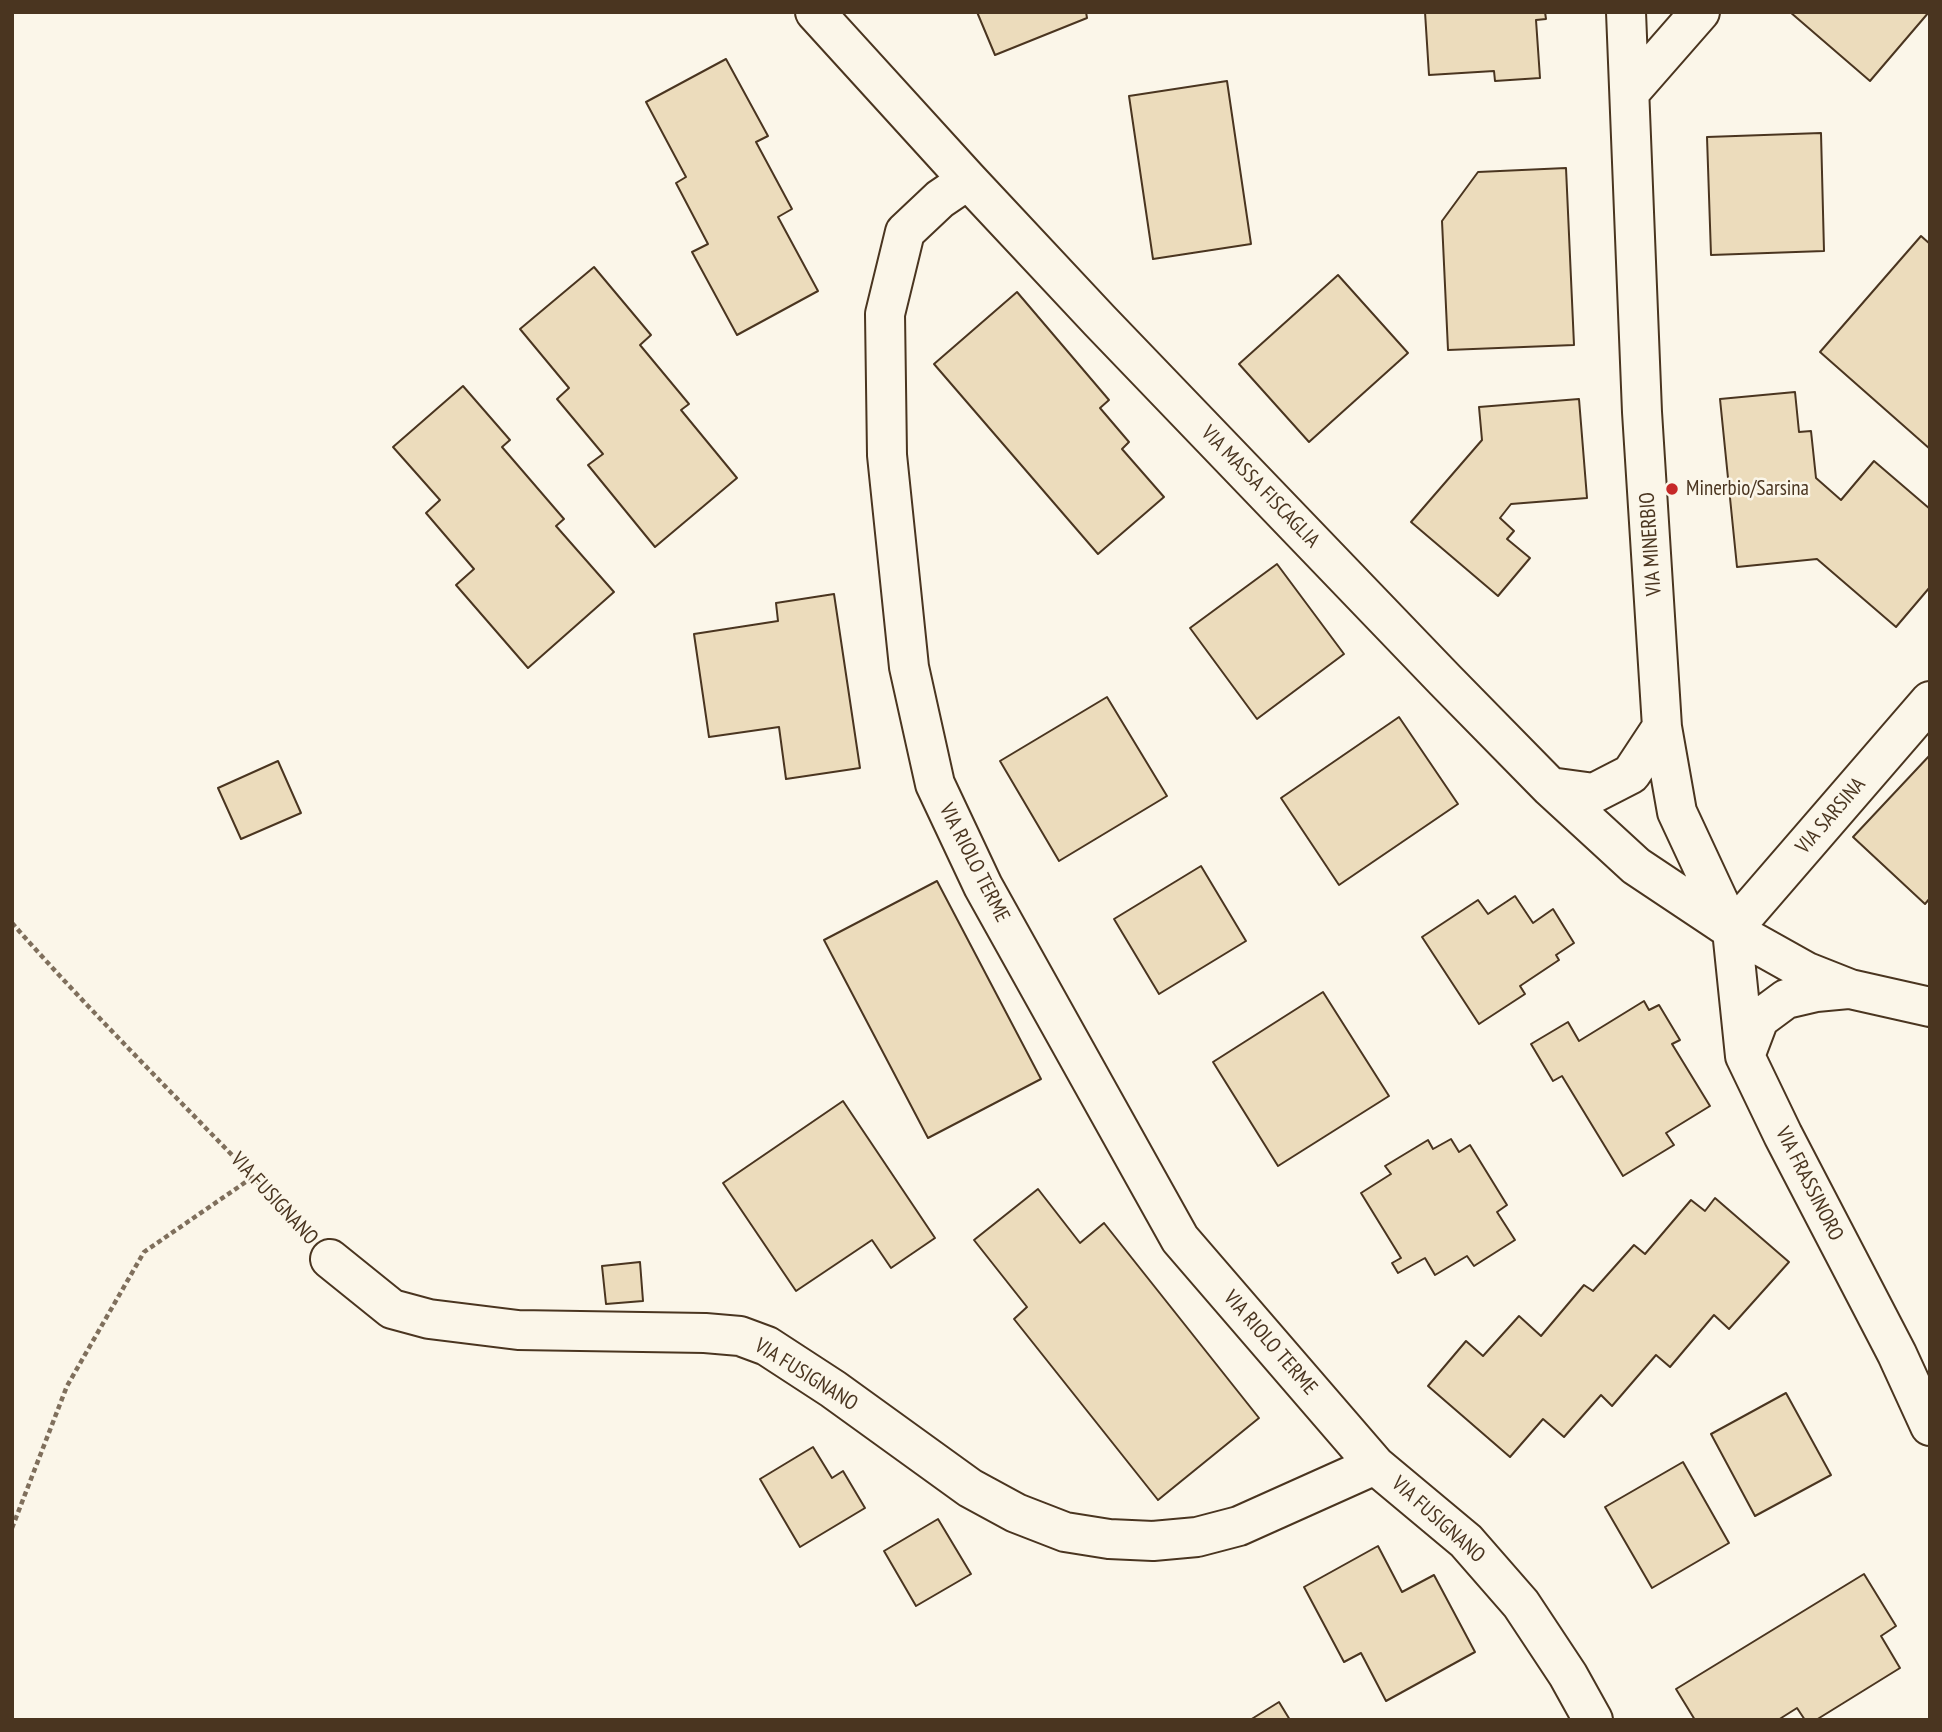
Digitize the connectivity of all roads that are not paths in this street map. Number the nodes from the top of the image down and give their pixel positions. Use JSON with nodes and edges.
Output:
{"nodes":[{"id":1,"x":815,"y":12,"type":"edge"},
{"id":2,"x":1626,"y":12,"type":"edge"},
{"id":3,"x":1700,"y":12,"type":"edge"},
{"id":4,"x":1630,"y":92,"type":"junction"},
{"id":5,"x":968,"y":180,"type":"junction"},
{"id":6,"x":1930,"y":701,"type":"edge"},
{"id":7,"x":1662,"y":727,"type":"junction"},
{"id":8,"x":1550,"y":787,"type":"junction"},
{"id":9,"x":1732,"y":930,"type":"junction"},
{"id":10,"x":1850,"y":989,"type":"junction"},
{"id":11,"x":1930,"y":1007,"type":"edge"},
{"id":12,"x":1745,"y":1056,"type":"junction"},
{"id":13,"x":330,"y":1259,"type":"road end"},
{"id":14,"x":1930,"y":1426,"type":"edge"},
{"id":15,"x":1375,"y":1465,"type":"junction"},
{"id":16,"x":1593,"y":1720,"type":"edge"}],
"edges":[{"from":1,"to":5,"type":"street","name":"VIA MASSA FISCAGLIA"},
{"from":2,"to":4,"type":"street","name":"VIA MINERBIO"},
{"from":3,"to":4,"type":"street"},
{"from":4,"to":7,"type":"street","name":"VIA MINERBIO"},
{"from":5,"to":8,"type":"street","name":"VIA MASSA FISCAGLIA"},
{"from":5,"to":15,"type":"street","name":"VIA RIOLO TERME"},
{"from":6,"to":9,"type":"street","name":"VIA SARSINA"},
{"from":7,"to":8,"type":"street"},
{"from":7,"to":9,"type":"street","name":"VIA MINERBIO"},
{"from":8,"to":9,"type":"street","name":"VIA MASSA FISCAGLIA"},
{"from":9,"to":10,"type":"street"},
{"from":9,"to":12,"type":"street","name":"VIA FRASSINORO"},
{"from":10,"to":11,"type":"street"},
{"from":10,"to":12,"type":"street"},
{"from":12,"to":14,"type":"street","name":"VIA FRASSINORO"},
{"from":13,"to":15,"type":"street","name":"VIA FUSIGNANO"},
{"from":15,"to":16,"type":"street","name":"VIA FUSIGNANO"}]}
